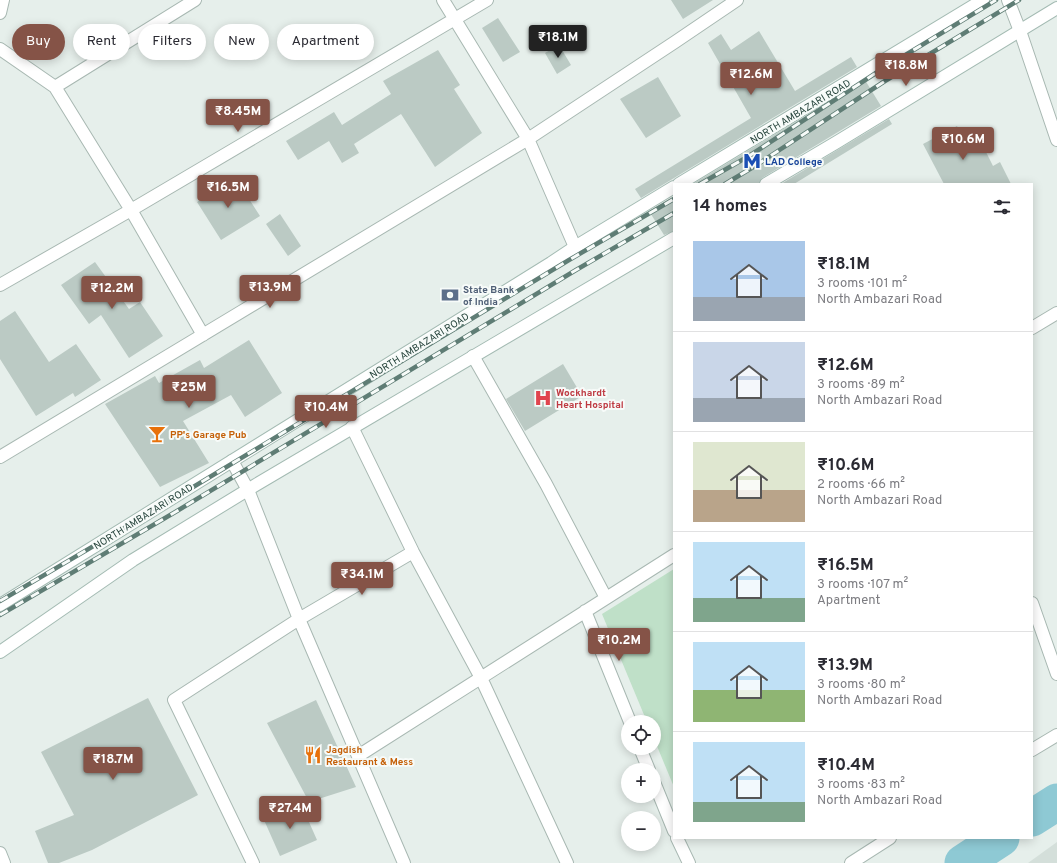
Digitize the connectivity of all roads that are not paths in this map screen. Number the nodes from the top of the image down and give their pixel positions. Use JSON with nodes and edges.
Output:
{"nodes":[{"id":1,"x":3,"y":0,"type":"edge"},
{"id":2,"x":195,"y":0,"type":"edge"},
{"id":3,"x":443,"y":0,"type":"edge"},
{"id":4,"x":487,"y":0,"type":"edge"},
{"id":5,"x":737,"y":0,"type":"edge"},
{"id":6,"x":983,"y":0,"type":"edge"},
{"id":7,"x":1008,"y":0,"type":"edge"},
{"id":8,"x":1057,"y":8,"type":"edge"},
{"id":9,"x":0,"y":13,"type":"edge"},
{"id":10,"x":454,"y":18,"type":"junction"},
{"id":11,"x":1020,"y":31,"type":"junction"},
{"id":12,"x":0,"y":49,"type":"edge"},
{"id":13,"x":55,"y":87,"type":"junction"},
{"id":14,"x":528,"y":139,"type":"junction"},
{"id":15,"x":1057,"y":140,"type":"edge"},
{"id":16,"x":681,"y":183,"type":"edge"},
{"id":17,"x":768,"y":183,"type":"edge"},
{"id":18,"x":673,"y":188,"type":"edge"},
{"id":19,"x":131,"y":210,"type":"junction"},
{"id":20,"x":673,"y":239,"type":"edge"},
{"id":21,"x":575,"y":246,"type":"junction"},
{"id":22,"x":0,"y":286,"type":"edge"},
{"id":23,"x":1057,"y":313,"type":"edge"},
{"id":24,"x":1033,"y":327,"type":"edge"},
{"id":25,"x":203,"y":335,"type":"junction"},
{"id":26,"x":473,"y":356,"type":"junction"},
{"id":27,"x":352,"y":427,"type":"junction"},
{"id":28,"x":0,"y":457,"type":"edge"},
{"id":29,"x":232,"y":461,"type":"junction"},
{"id":30,"x":248,"y":490,"type":"junction"},
{"id":31,"x":413,"y":552,"type":"junction"},
{"id":32,"x":673,"y":556,"type":"edge"},
{"id":33,"x":606,"y":598,"type":"junction"},
{"id":34,"x":0,"y":605,"type":"edge"},
{"id":35,"x":1033,"y":606,"type":"edge"},
{"id":36,"x":585,"y":611,"type":"junction"},
{"id":37,"x":299,"y":619,"type":"junction"},
{"id":38,"x":0,"y":652,"type":"edge"},
{"id":39,"x":1057,"y":674,"type":"edge"},
{"id":40,"x":481,"y":678,"type":"junction"},
{"id":41,"x":627,"y":715,"type":"edge"},
{"id":42,"x":1057,"y":735,"type":"edge"},
{"id":43,"x":1033,"y":749,"type":"edge"},
{"id":44,"x":358,"y":756,"type":"junction"},
{"id":45,"x":661,"y":799,"type":"edge"},
{"id":46,"x":673,"y":829,"type":"edge"},
{"id":47,"x":677,"y":839,"type":"edge"},
{"id":48,"x":888,"y":839,"type":"edge"},
{"id":49,"x":0,"y":853,"type":"edge"},
{"id":50,"x":4,"y":863,"type":"edge"},
{"id":51,"x":253,"y":863,"type":"edge"},
{"id":52,"x":404,"y":863,"type":"edge"},
{"id":53,"x":567,"y":863,"type":"edge"},
{"id":54,"x":689,"y":863,"type":"edge"},
{"id":55,"x":851,"y":863,"type":"edge"}],
"edges":[{"from":1,"to":9,"type":"street"},
{"from":2,"to":13,"type":"street"},
{"from":3,"to":10,"type":"street"},
{"from":4,"to":10,"type":"street"},
{"from":5,"to":14,"type":"street"},
{"from":6,"to":16,"type":"street","name":"NORTH AMBAZARI ROAD"},
{"from":7,"to":11,"type":"street"},
{"from":8,"to":11,"type":"street"},
{"from":10,"to":14,"type":"street"},
{"from":10,"to":19,"type":"street"},
{"from":11,"to":15,"type":"street"},
{"from":11,"to":17,"type":"street"},
{"from":12,"to":13,"type":"street"},
{"from":13,"to":19,"type":"street"},
{"from":14,"to":21,"type":"street"},
{"from":14,"to":25,"type":"street"},
{"from":18,"to":21,"type":"street","name":"NORTH AMBAZARI ROAD"},
{"from":19,"to":22,"type":"street"},
{"from":19,"to":25,"type":"street"},
{"from":20,"to":26,"type":"street"},
{"from":21,"to":29,"type":"street","name":"NORTH AMBAZARI ROAD"},
{"from":23,"to":24,"type":"street"},
{"from":25,"to":28,"type":"street"},
{"from":26,"to":27,"type":"street"},
{"from":26,"to":33,"type":"street"},
{"from":27,"to":30,"type":"street"},
{"from":27,"to":31,"type":"street"},
{"from":29,"to":30,"type":"street"},
{"from":29,"to":34,"type":"street","name":"NORTH AMBAZARI ROAD"},
{"from":30,"to":37,"type":"street"},
{"from":30,"to":38,"type":"street"},
{"from":31,"to":37,"type":"street"},
{"from":31,"to":40,"type":"street"},
{"from":32,"to":33,"type":"street"},
{"from":33,"to":36,"type":"street"},
{"from":35,"to":39,"type":"street"},
{"from":36,"to":40,"type":"street"},
{"from":36,"to":41,"type":"street"},
{"from":37,"to":44,"type":"street"},
{"from":37,"to":51,"type":"street"},
{"from":40,"to":44,"type":"street"},
{"from":40,"to":53,"type":"street"},
{"from":42,"to":43,"type":"street"},
{"from":44,"to":52,"type":"street"},
{"from":45,"to":46,"type":"street"},
{"from":47,"to":54,"type":"street"},
{"from":48,"to":55,"type":"street"},
{"from":49,"to":50,"type":"street"}]}
